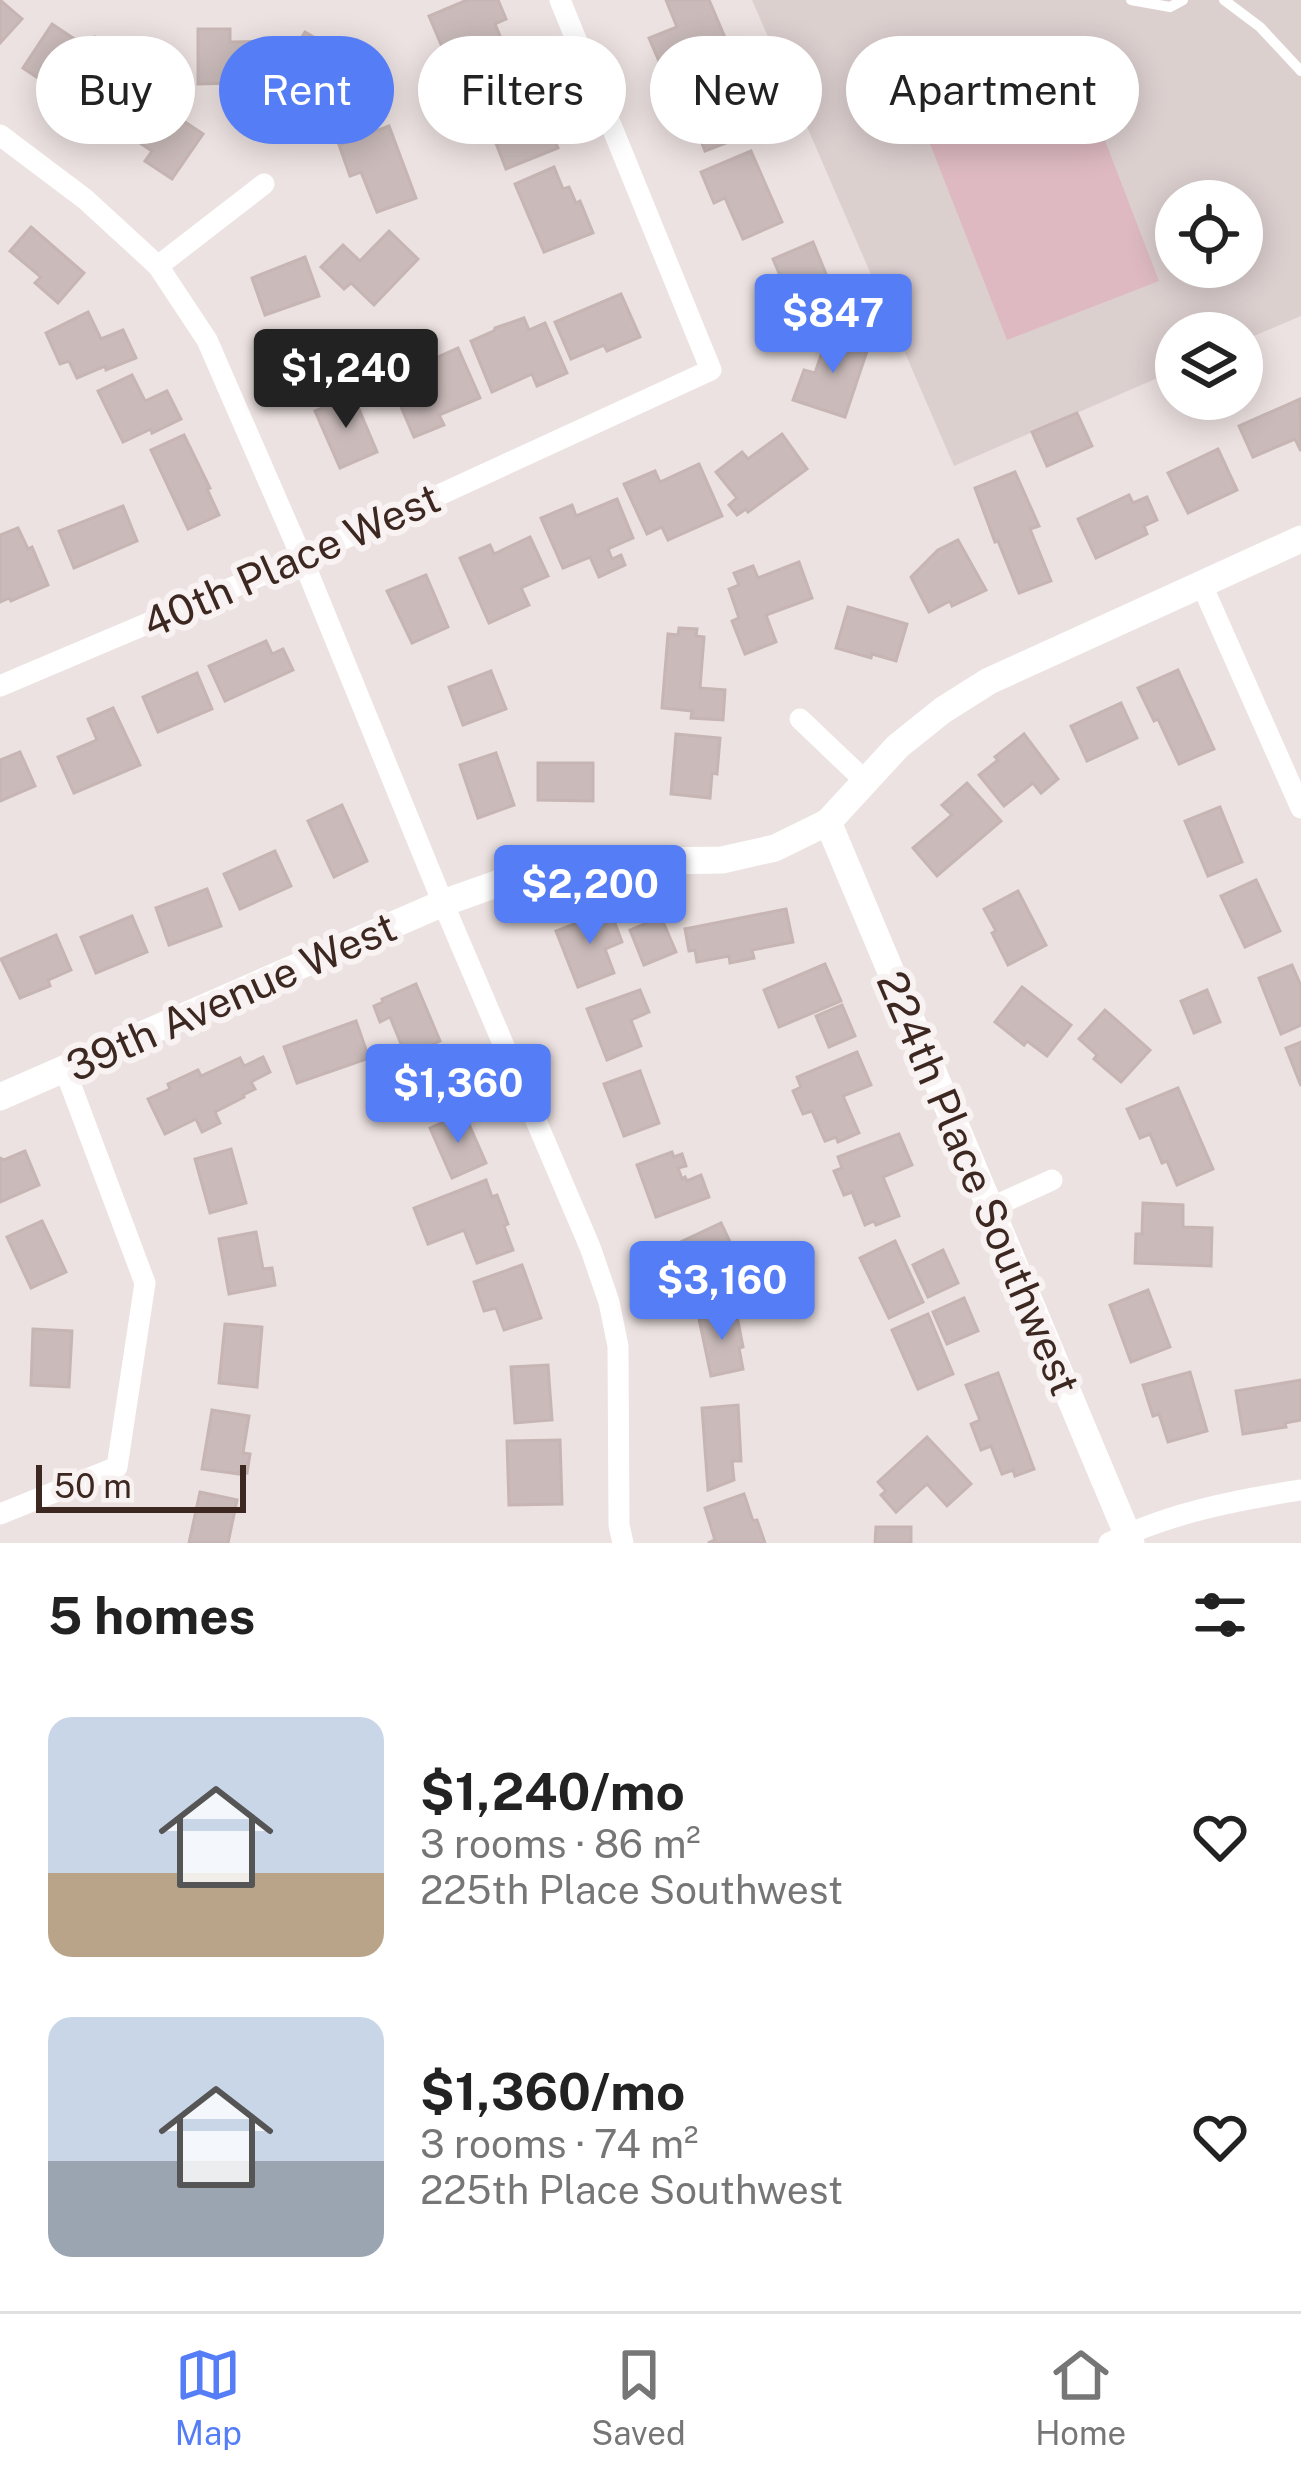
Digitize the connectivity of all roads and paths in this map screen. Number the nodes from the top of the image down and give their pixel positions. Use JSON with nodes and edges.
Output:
{"nodes":[{"id":1,"x":560,"y":0,"type":"edge"},
{"id":2,"x":1131,"y":0,"type":"edge"},
{"id":3,"x":1184,"y":0,"type":"edge"},
{"id":4,"x":1224,"y":0,"type":"edge"},
{"id":5,"x":1301,"y":70,"type":"edge"},
{"id":6,"x":0,"y":135,"type":"edge"},
{"id":7,"x":264,"y":184,"type":"dead end"},
{"id":8,"x":158,"y":266,"type":"junction"},
{"id":9,"x":1301,"y":539,"type":"edge"},
{"id":10,"x":302,"y":559,"type":"junction"},
{"id":11,"x":1201,"y":583,"type":"junction"},
{"id":12,"x":0,"y":686,"type":"edge"},
{"id":13,"x":800,"y":719,"type":"dead end"},
{"id":14,"x":866,"y":782,"type":"junction"},
{"id":15,"x":1301,"y":808,"type":"edge"},
{"id":16,"x":828,"y":822,"type":"junction"},
{"id":17,"x":443,"y":903,"type":"junction"},
{"id":18,"x":65,"y":1070,"type":"junction"},
{"id":19,"x":0,"y":1097,"type":"edge"},
{"id":20,"x":1052,"y":1180,"type":"dead end"},
{"id":21,"x":990,"y":1208,"type":"junction"},
{"id":22,"x":1301,"y":1490,"type":"edge"},
{"id":23,"x":0,"y":1514,"type":"edge"},
{"id":24,"x":1122,"y":1540,"type":"edge"},
{"id":25,"x":622,"y":1543,"type":"edge"}],
"edges":[{"from":1,"to":10,"type":"street","name":"40th Place West"},
{"from":2,"to":3,"type":"lane"},
{"from":4,"to":5,"type":"lane"},
{"from":6,"to":8,"type":"street"},
{"from":7,"to":8,"type":"street"},
{"from":8,"to":10,"type":"street"},
{"from":9,"to":11,"type":"street","name":"39th Avenue West"},
{"from":10,"to":12,"type":"street","name":"40th Place West"},
{"from":10,"to":17,"type":"street"},
{"from":11,"to":14,"type":"street","name":"39th Avenue West"},
{"from":11,"to":15,"type":"street"},
{"from":13,"to":14,"type":"street"},
{"from":14,"to":16,"type":"street","name":"39th Avenue West"},
{"from":16,"to":17,"type":"street","name":"39th Avenue West"},
{"from":16,"to":21,"type":"street","name":"224th Place Southwest"},
{"from":17,"to":18,"type":"street","name":"39th Avenue West"},
{"from":17,"to":25,"type":"street"},
{"from":18,"to":19,"type":"street","name":"39th Avenue West"},
{"from":18,"to":23,"type":"street"},
{"from":20,"to":21,"type":"street"},
{"from":21,"to":24,"type":"street","name":"224th Place Southwest"},
{"from":22,"to":24,"type":"street"}]}
